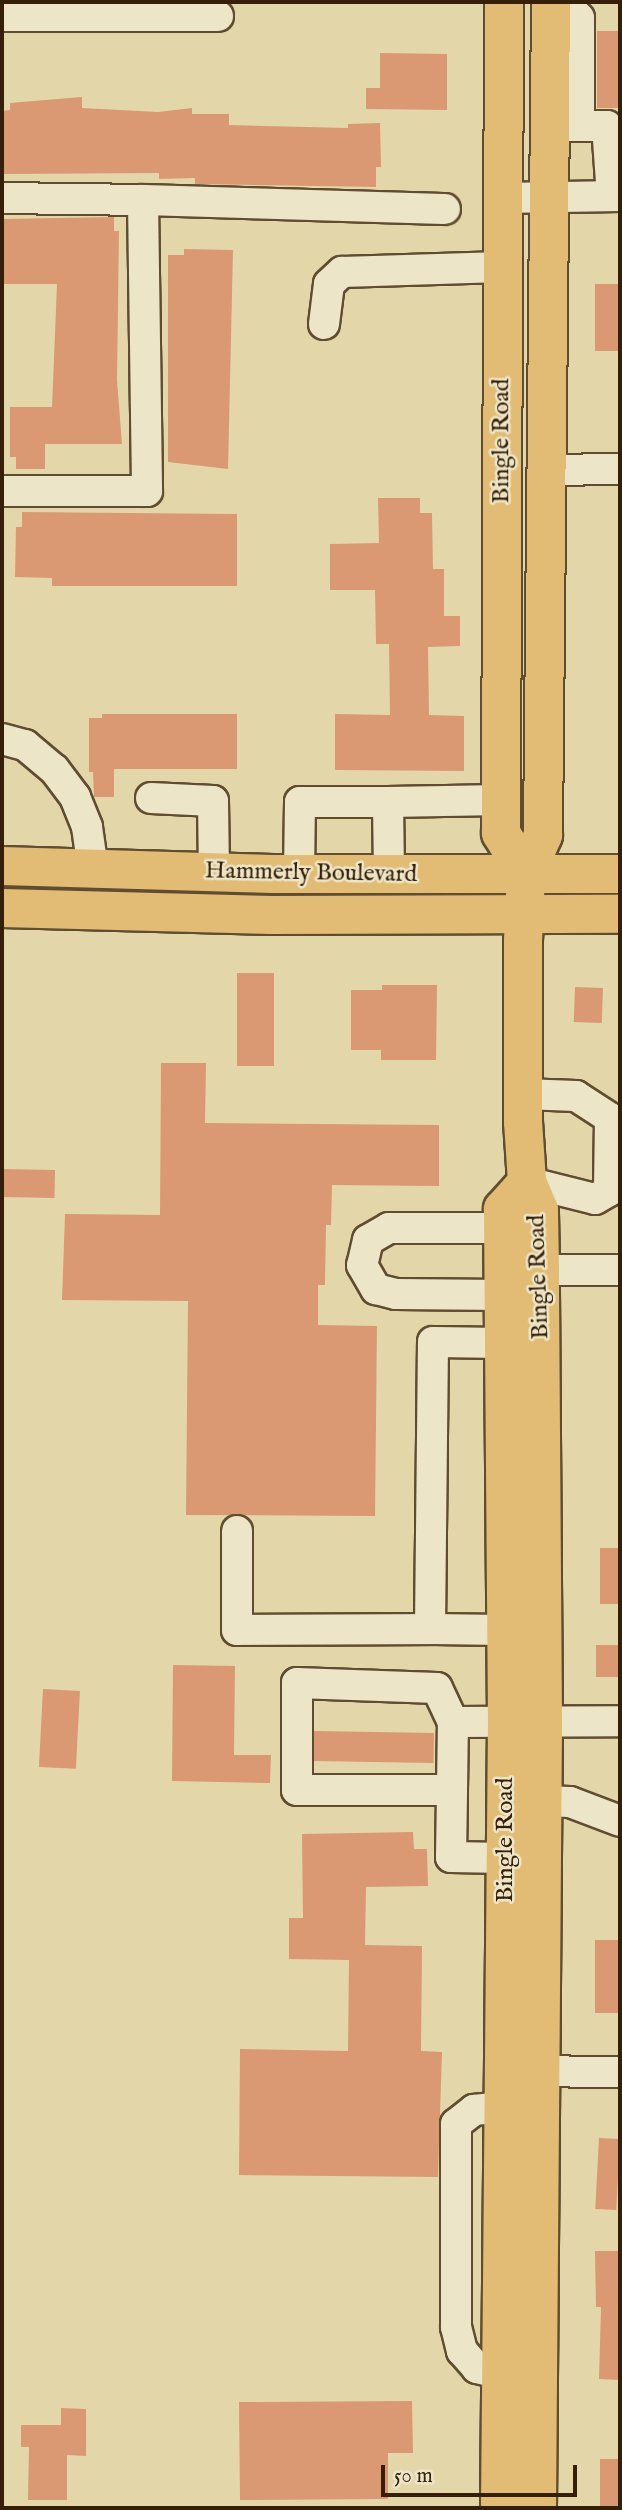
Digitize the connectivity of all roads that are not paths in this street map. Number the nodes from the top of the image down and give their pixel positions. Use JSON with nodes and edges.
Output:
{"nodes":[{"id":1,"x":504,"y":2,"type":"edge"},
{"id":2,"x":551,"y":7,"type":"edge"},
{"id":3,"x":2,"y":16,"type":"edge"},
{"id":4,"x":218,"y":16,"type":"dead end"},
{"id":5,"x":565,"y":126,"type":"junction"},
{"id":6,"x":616,"y":196,"type":"edge"},
{"id":7,"x":551,"y":197,"type":"junction"},
{"id":8,"x":2,"y":198,"type":"edge"},
{"id":9,"x":502,"y":198,"type":"junction"},
{"id":10,"x":143,"y":200,"type":"junction"},
{"id":11,"x":445,"y":209,"type":"dead end"},
{"id":12,"x":502,"y":267,"type":"junction"},
{"id":13,"x":324,"y":324,"type":"dead end"},
{"id":14,"x":620,"y":469,"type":"edge"},
{"id":15,"x":547,"y":488,"type":"junction"},
{"id":16,"x":2,"y":491,"type":"edge"},
{"id":17,"x":502,"y":507,"type":"junction"},
{"id":18,"x":2,"y":739,"type":"edge"},
{"id":19,"x":151,"y":798,"type":"dead end"},
{"id":20,"x":501,"y":800,"type":"junction"},
{"id":21,"x":388,"y":802,"type":"junction"},
{"id":22,"x":2,"y":866,"type":"edge"},
{"id":23,"x":93,"y":869,"type":"junction"},
{"id":24,"x":214,"y":872,"type":"junction"},
{"id":25,"x":299,"y":874,"type":"junction"},
{"id":26,"x":390,"y":874,"type":"junction"},
{"id":27,"x":526,"y":874,"type":"junction"},
{"id":28,"x":620,"y":874,"type":"edge"},
{"id":29,"x":2,"y":908,"type":"edge"},
{"id":30,"x":524,"y":914,"type":"junction"},
{"id":31,"x":620,"y":914,"type":"edge"},
{"id":32,"x":523,"y":1094,"type":"junction"},
{"id":33,"x":527,"y":1182,"type":"junction"},
{"id":34,"x":503,"y":1227,"type":"junction"},
{"id":35,"x":540,"y":1269,"type":"junction"},
{"id":36,"x":620,"y":1270,"type":"edge"},
{"id":37,"x":513,"y":1321,"type":"junction"},
{"id":38,"x":237,"y":1531,"type":"dead end"},
{"id":39,"x":430,"y":1629,"type":"junction"},
{"id":40,"x":506,"y":1630,"type":"junction"},
{"id":41,"x":525,"y":1721,"type":"junction"},
{"id":42,"x":620,"y":1721,"type":"edge"},
{"id":43,"x":453,"y":1723,"type":"junction"},
{"id":44,"x":452,"y":1790,"type":"junction"},
{"id":45,"x":542,"y":1801,"type":"junction"},
{"id":46,"x":620,"y":1821,"type":"edge"},
{"id":47,"x":505,"y":1858,"type":"junction"},
{"id":48,"x":620,"y":2071,"type":"edge"},
{"id":49,"x":516,"y":2083,"type":"junction"},
{"id":50,"x":520,"y":2373,"type":"junction"},
{"id":51,"x":500,"y":2508,"type":"edge"},
{"id":52,"x":537,"y":2508,"type":"edge"}],
"edges":[{"from":1,"to":9,"type":"main road","name":"Bingle Road"},
{"from":2,"to":5,"type":"main road","name":"Bingle Road"},
{"from":3,"to":4,"type":"street"},
{"from":5,"to":6,"type":"street"},
{"from":5,"to":7,"type":"main road","name":"Bingle Road"},
{"from":6,"to":7,"type":"street"},
{"from":7,"to":9,"type":"street"},
{"from":7,"to":15,"type":"main road","name":"Bingle Road"},
{"from":8,"to":10,"type":"street"},
{"from":9,"to":12,"type":"main road","name":"Bingle Road"},
{"from":10,"to":11,"type":"street"},
{"from":10,"to":16,"type":"street"},
{"from":12,"to":13,"type":"street"},
{"from":12,"to":17,"type":"main road","name":"Bingle Road"},
{"from":14,"to":15,"type":"street"},
{"from":15,"to":17,"type":"main road"},
{"from":15,"to":27,"type":"main road","name":"Bingle Road"},
{"from":17,"to":20,"type":"main road","name":"Bingle Road"},
{"from":18,"to":23,"type":"street"},
{"from":19,"to":24,"type":"street"},
{"from":20,"to":21,"type":"street"},
{"from":20,"to":27,"type":"main road","name":"Bingle Road"},
{"from":21,"to":25,"type":"street"},
{"from":21,"to":26,"type":"street"},
{"from":22,"to":23,"type":"main road","name":"Hammerly Boulevard"},
{"from":23,"to":24,"type":"main road","name":"Hammerly Boulevard"},
{"from":24,"to":25,"type":"main road","name":"Hammerly Boulevard"},
{"from":25,"to":26,"type":"main road","name":"Hammerly Boulevard"},
{"from":26,"to":27,"type":"main road","name":"Hammerly Boulevard"},
{"from":27,"to":28,"type":"main road","name":"Hammerly Boulevard"},
{"from":27,"to":30,"type":"main road","name":"Bingle Road"},
{"from":29,"to":30,"type":"main road","name":"Hammerly Boulevard"},
{"from":30,"to":31,"type":"main road","name":"Hammerly Boulevard"},
{"from":30,"to":32,"type":"main road","name":"Bingle Road"},
{"from":32,"to":33,"type":"main road","name":"Bingle Road"},
{"from":32,"to":33,"type":"street"},
{"from":33,"to":34,"type":"main road","name":"Bingle Road"},
{"from":33,"to":35,"type":"main road","name":"Bingle Road"},
{"from":34,"to":37,"type":"main road","name":"Bingle Road"},
{"from":34,"to":37,"type":"street"},
{"from":35,"to":36,"type":"street"},
{"from":35,"to":37,"type":"main road","name":"Bingle Road"},
{"from":37,"to":39,"type":"street"},
{"from":37,"to":40,"type":"main road","name":"Bingle Road"},
{"from":37,"to":41,"type":"main road","name":"Bingle Road"},
{"from":38,"to":39,"type":"street"},
{"from":39,"to":40,"type":"street"},
{"from":40,"to":41,"type":"main road","name":"Bingle Road"},
{"from":41,"to":42,"type":"street"},
{"from":41,"to":43,"type":"street"},
{"from":41,"to":45,"type":"main road","name":"Bingle Road"},
{"from":41,"to":47,"type":"main road","name":"Bingle Road"},
{"from":43,"to":44,"type":"street"},
{"from":43,"to":44,"type":"street"},
{"from":44,"to":47,"type":"street"},
{"from":45,"to":46,"type":"street"},
{"from":45,"to":49,"type":"main road","name":"Bingle Road"},
{"from":47,"to":49,"type":"main road","name":"Bingle Road"},
{"from":48,"to":49,"type":"street"},
{"from":49,"to":50,"type":"main road","name":"Bingle Road"},
{"from":49,"to":50,"type":"main road","name":"Bingle Road"},
{"from":50,"to":51,"type":"main road","name":"Bingle Road"},
{"from":50,"to":52,"type":"main road","name":"Bingle Road"}]}
